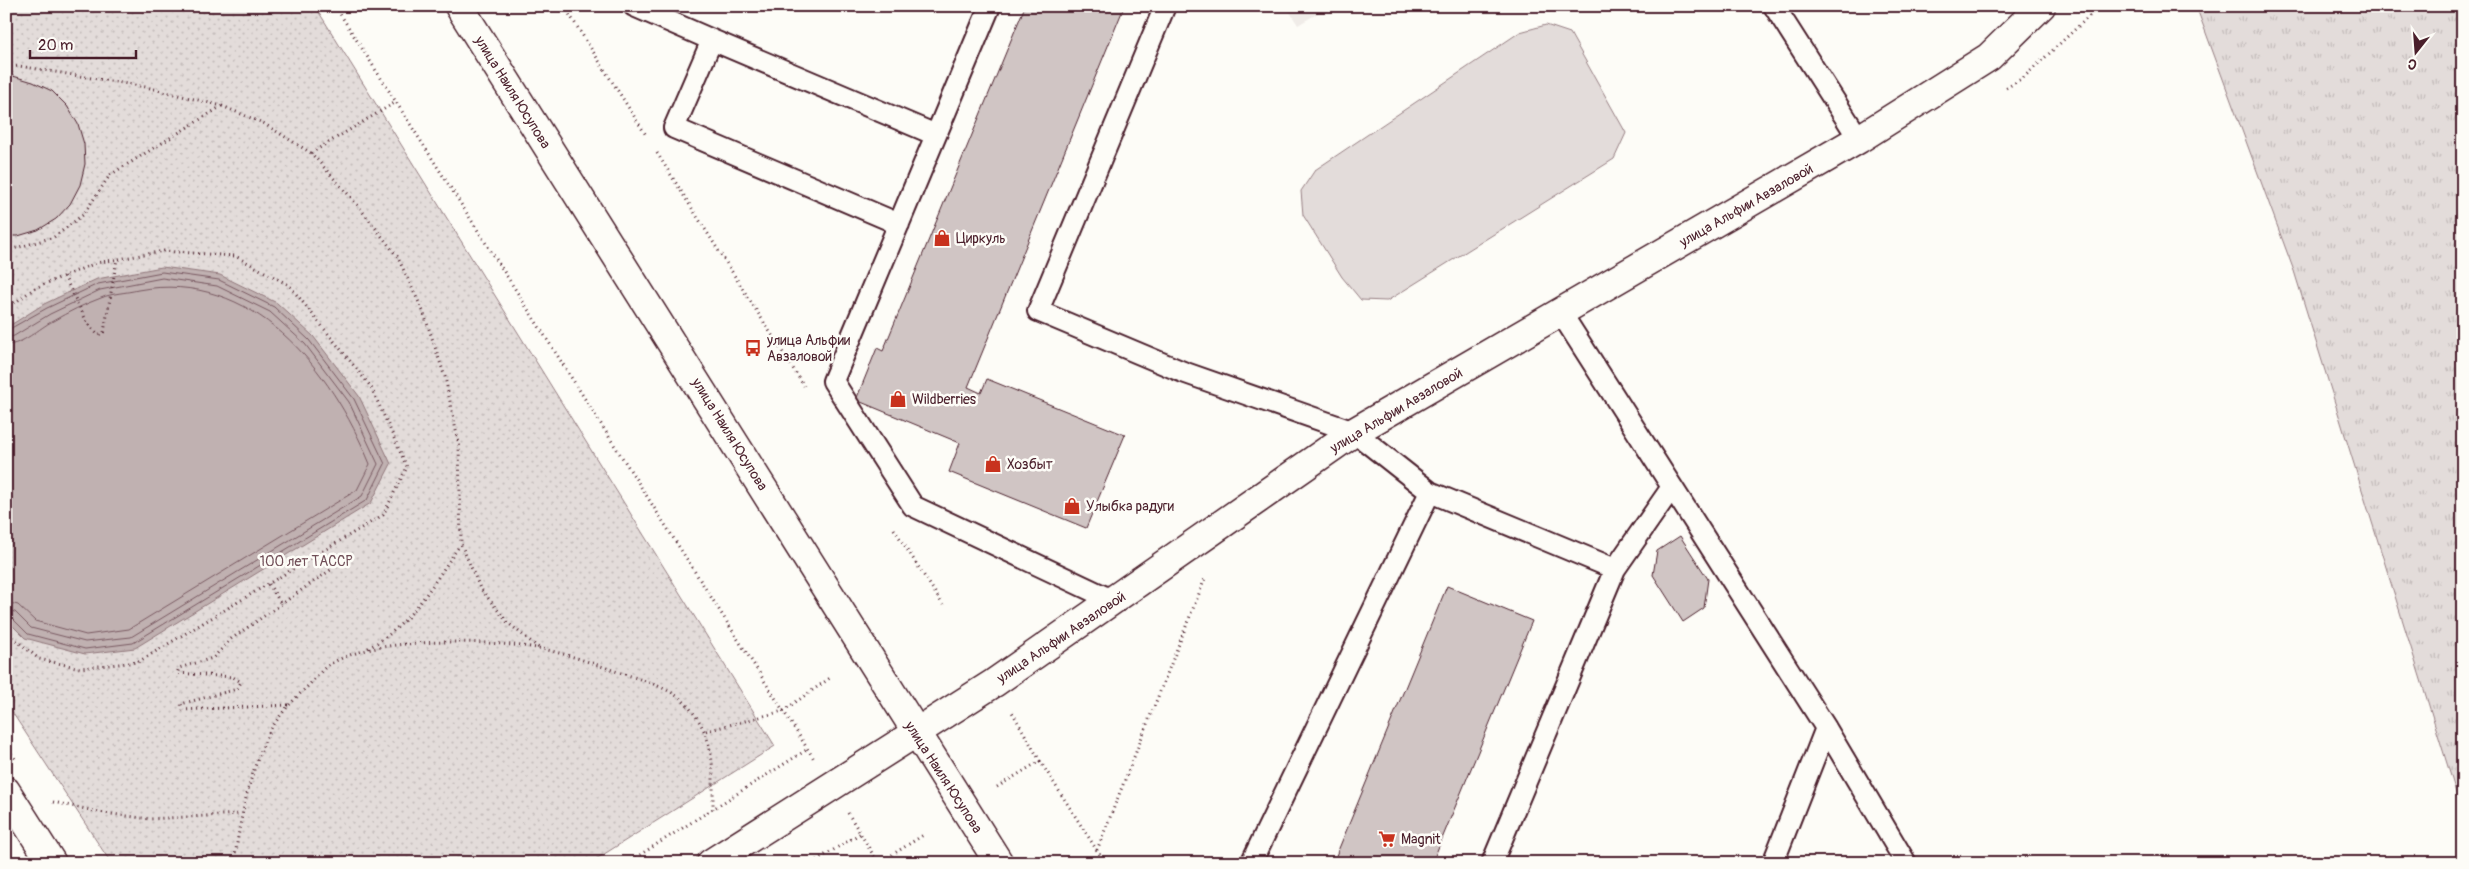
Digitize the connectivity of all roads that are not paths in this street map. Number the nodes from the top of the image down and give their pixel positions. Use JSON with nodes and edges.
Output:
{"nodes":[{"id":1,"x":459,"y":6,"type":"edge"},
{"id":2,"x":634,"y":6,"type":"edge"},
{"id":3,"x":990,"y":6,"type":"edge"},
{"id":4,"x":1165,"y":6,"type":"edge"},
{"id":5,"x":1774,"y":6,"type":"edge"},
{"id":6,"x":2041,"y":6,"type":"edge"},
{"id":7,"x":712,"y":40,"type":"junction"},
{"id":8,"x":936,"y":135,"type":"junction"},
{"id":9,"x":1859,"y":139,"type":"junction"},
{"id":10,"x":899,"y":224,"type":"junction"},
{"id":11,"x":1561,"y":313,"type":"junction"},
{"id":12,"x":1354,"y":432,"type":"junction"},
{"id":13,"x":1672,"y":487,"type":"junction"},
{"id":14,"x":1430,"y":492,"type":"junction"},
{"id":15,"x":1615,"y":569,"type":"junction"},
{"id":16,"x":1114,"y":601,"type":"junction"},
{"id":17,"x":1826,"y":728,"type":"junction"},
{"id":18,"x":915,"y":733,"type":"junction"},
{"id":19,"x":6,"y":791,"type":"edge"},
{"id":20,"x":52,"y":863,"type":"edge"},
{"id":21,"x":711,"y":863,"type":"edge"},
{"id":22,"x":999,"y":863,"type":"edge"},
{"id":23,"x":1251,"y":863,"type":"edge"},
{"id":24,"x":1492,"y":863,"type":"edge"},
{"id":25,"x":1773,"y":863,"type":"edge"},
{"id":26,"x":1906,"y":863,"type":"edge"}],
"edges":[{"from":1,"to":18,"type":"street","name":"улица Наиля Юсупова"},
{"from":2,"to":7,"type":"lane"},
{"from":3,"to":8,"type":"lane"},
{"from":4,"to":12,"type":"lane"},
{"from":5,"to":9,"type":"lane"},
{"from":6,"to":9,"type":"street","name":"улица Альфии Авзаловой"},
{"from":7,"to":8,"type":"lane"},
{"from":7,"to":10,"type":"lane"},
{"from":8,"to":10,"type":"lane"},
{"from":9,"to":11,"type":"street","name":"улица Альфии Авзаловой"},
{"from":10,"to":16,"type":"lane"},
{"from":11,"to":12,"type":"street","name":"улица Альфии Авзаловой"},
{"from":11,"to":13,"type":"lane"},
{"from":12,"to":14,"type":"lane"},
{"from":12,"to":16,"type":"street","name":"улица Альфии Авзаловой"},
{"from":13,"to":15,"type":"lane"},
{"from":13,"to":17,"type":"lane"},
{"from":14,"to":15,"type":"lane"},
{"from":14,"to":23,"type":"lane"},
{"from":15,"to":24,"type":"lane"},
{"from":16,"to":18,"type":"street","name":"улица Альфии Авзаловой"},
{"from":17,"to":25,"type":"lane"},
{"from":17,"to":26,"type":"lane"},
{"from":18,"to":21,"type":"street","name":"улица Альфии Авзаловой"},
{"from":18,"to":22,"type":"street","name":"улица Наиля Юсупова"},
{"from":19,"to":20,"type":"street"}]}
